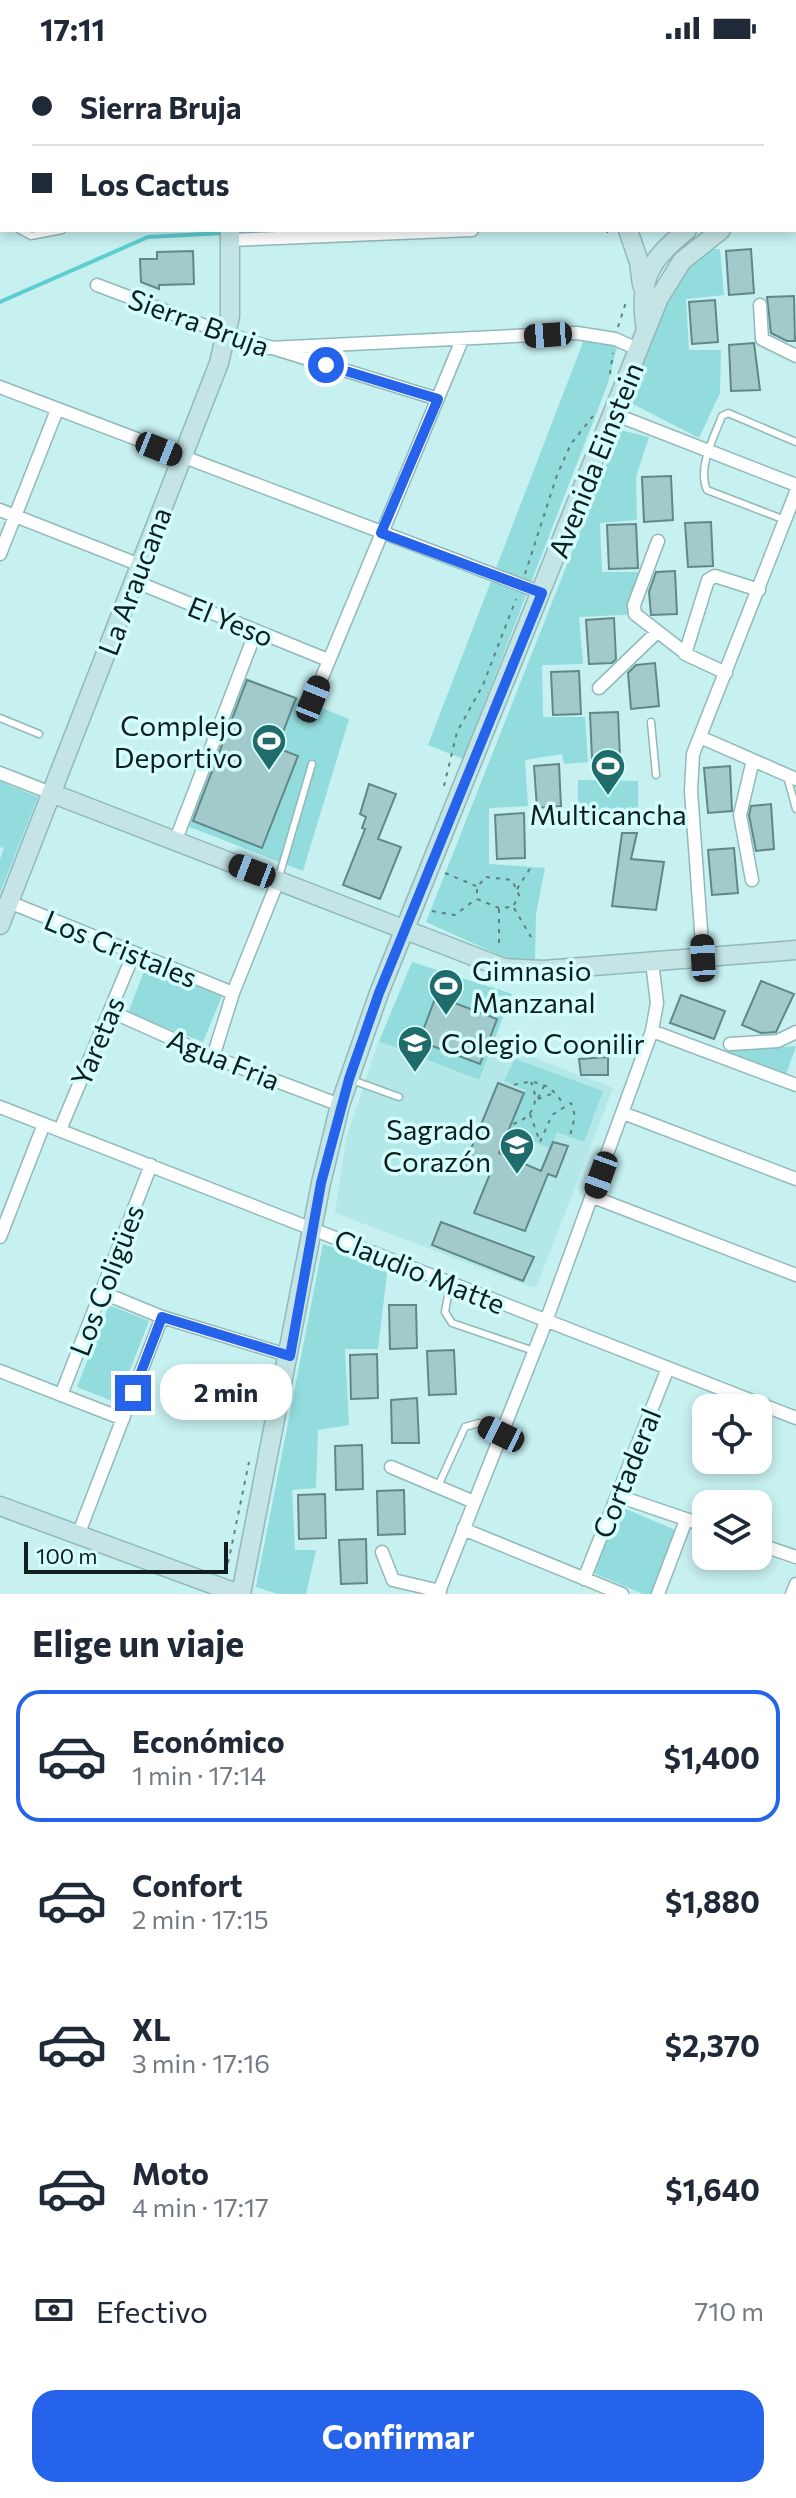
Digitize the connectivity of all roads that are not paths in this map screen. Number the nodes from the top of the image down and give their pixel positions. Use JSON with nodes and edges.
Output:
{"nodes":[{"id":1,"x":22,"y":232,"type":"edge"},
{"id":2,"x":43,"y":232,"type":"edge"},
{"id":3,"x":375,"y":232,"type":"edge"},
{"id":4,"x":629,"y":232,"type":"edge"},
{"id":5,"x":684,"y":232,"type":"edge"},
{"id":6,"x":718,"y":232,"type":"edge"},
{"id":7,"x":230,"y":235,"type":"edge"},
{"id":8,"x":97,"y":285,"type":"dead end"},
{"id":9,"x":642,"y":287,"type":"junction"},
{"id":10,"x":760,"y":305,"type":"dead end"},
{"id":11,"x":227,"y":334,"type":"junction"},
{"id":12,"x":462,"y":340,"type":"junction"},
{"id":13,"x":643,"y":342,"type":"junction"},
{"id":14,"x":269,"y":348,"type":"junction"},
{"id":15,"x":796,"y":356,"type":"edge"},
{"id":16,"x":0,"y":387,"type":"edge"},
{"id":17,"x":438,"y":399,"type":"junction"},
{"id":18,"x":57,"y":410,"type":"junction"},
{"id":19,"x":614,"y":414,"type":"junction"},
{"id":20,"x":796,"y":442,"type":"edge"},
{"id":21,"x":708,"y":451,"type":"junction"},
{"id":22,"x":182,"y":459,"type":"junction"},
{"id":23,"x":796,"y":485,"type":"edge"},
{"id":24,"x":796,"y":492,"type":"edge"},
{"id":25,"x":0,"y":510,"type":"edge"},
{"id":26,"x":15,"y":516,"type":"junction"},
{"id":27,"x":785,"y":520,"type":"junction"},
{"id":28,"x":381,"y":533,"type":"junction"},
{"id":29,"x":658,"y":541,"type":"dead end"},
{"id":30,"x":0,"y":554,"type":"edge"},
{"id":31,"x":137,"y":573,"type":"junction"},
{"id":32,"x":759,"y":590,"type":"junction"},
{"id":33,"x":542,"y":593,"type":"junction"},
{"id":34,"x":256,"y":631,"type":"junction"},
{"id":35,"x":656,"y":633,"type":"junction"},
{"id":36,"x":684,"y":652,"type":"junction"},
{"id":37,"x":328,"y":660,"type":"junction"},
{"id":38,"x":726,"y":673,"type":"junction"},
{"id":39,"x":599,"y":688,"type":"dead end"},
{"id":40,"x":313,"y":699,"type":"dead end"},
{"id":41,"x":0,"y":718,"type":"edge"},
{"id":42,"x":651,"y":722,"type":"dead end"},
{"id":43,"x":39,"y":734,"type":"dead end"},
{"id":44,"x":700,"y":737,"type":"junction"},
{"id":45,"x":753,"y":760,"type":"junction"},
{"id":46,"x":312,"y":764,"type":"dead end"},
{"id":47,"x":0,"y":773,"type":"edge"},
{"id":48,"x":656,"y":775,"type":"dead end"},
{"id":49,"x":792,"y":778,"type":"edge"},
{"id":50,"x":51,"y":793,"type":"junction"},
{"id":51,"x":796,"y":809,"type":"edge"},
{"id":52,"x":175,"y":842,"type":"junction"},
{"id":53,"x":752,"y":880,"type":"dead end"},
{"id":54,"x":278,"y":881,"type":"junction"},
{"id":55,"x":9,"y":902,"type":"junction"},
{"id":56,"x":0,"y":925,"type":"edge"},
{"id":57,"x":404,"y":931,"type":"junction"},
{"id":58,"x":796,"y":950,"type":"edge"},
{"id":59,"x":134,"y":953,"type":"junction"},
{"id":60,"x":703,"y":958,"type":"junction"},
{"id":61,"x":652,"y":962,"type":"junction"},
{"id":62,"x":233,"y":993,"type":"junction"},
{"id":63,"x":110,"y":1011,"type":"junction"},
{"id":64,"x":652,"y":1031,"type":"junction"},
{"id":65,"x":796,"y":1032,"type":"edge"},
{"id":66,"x":730,"y":1044,"type":"dead end"},
{"id":67,"x":213,"y":1057,"type":"junction"},
{"id":68,"x":349,"y":1079,"type":"junction"},
{"id":69,"x":796,"y":1085,"type":"edge"},
{"id":70,"x":399,"y":1097,"type":"dead end"},
{"id":71,"x":340,"y":1105,"type":"junction"},
{"id":72,"x":0,"y":1107,"type":"edge"},
{"id":73,"x":623,"y":1113,"type":"junction"},
{"id":74,"x":44,"y":1124,"type":"junction"},
{"id":75,"x":60,"y":1130,"type":"junction"},
{"id":76,"x":151,"y":1165,"type":"junction"},
{"id":77,"x":796,"y":1179,"type":"edge"},
{"id":78,"x":593,"y":1197,"type":"junction"},
{"id":79,"x":312,"y":1227,"type":"junction"},
{"id":80,"x":0,"y":1237,"type":"edge"},
{"id":81,"x":796,"y":1275,"type":"edge"},
{"id":82,"x":450,"y":1283,"type":"junction"},
{"id":83,"x":101,"y":1292,"type":"junction"},
{"id":84,"x":162,"y":1317,"type":"junction"},
{"id":85,"x":546,"y":1320,"type":"junction"},
{"id":86,"x":534,"y":1351,"type":"junction"},
{"id":87,"x":290,"y":1356,"type":"junction"},
{"id":88,"x":668,"y":1368,"type":"junction"},
{"id":89,"x":0,"y":1371,"type":"edge"},
{"id":90,"x":61,"y":1395,"type":"junction"},
{"id":91,"x":796,"y":1418,"type":"edge"},
{"id":92,"x":123,"y":1419,"type":"junction"},
{"id":93,"x":501,"y":1434,"type":"junction"},
{"id":94,"x":391,"y":1467,"type":"dead end"},
{"id":95,"x":438,"y":1486,"type":"junction"},
{"id":96,"x":618,"y":1496,"type":"junction"},
{"id":97,"x":474,"y":1502,"type":"junction"},
{"id":98,"x":0,"y":1506,"type":"edge"},
{"id":99,"x":686,"y":1520,"type":"junction"},
{"id":100,"x":692,"y":1522,"type":"edge"},
{"id":101,"x":463,"y":1529,"type":"junction"},
{"id":102,"x":78,"y":1535,"type":"junction"},
{"id":103,"x":772,"y":1549,"type":"edge"},
{"id":104,"x":382,"y":1552,"type":"dead end"},
{"id":105,"x":796,"y":1557,"type":"edge"},
{"id":106,"x":584,"y":1579,"type":"junction"},
{"id":107,"x":796,"y":1584,"type":"edge"},
{"id":108,"x":439,"y":1592,"type":"edge"},
{"id":109,"x":240,"y":1594,"type":"edge"},
{"id":110,"x":622,"y":1594,"type":"edge"},
{"id":111,"x":658,"y":1594,"type":"edge"},
{"id":112,"x":792,"y":1594,"type":"edge"}],
"edges":[{"from":1,"to":2,"type":"lane"},
{"from":3,"to":7,"type":"street"},
{"from":4,"to":9,"type":"street","name":"Avenida Einstein"},
{"from":5,"to":9,"type":"street"},
{"from":6,"to":13,"type":"street","name":"Avenida Einstein"},
{"from":7,"to":11,"type":"street","name":"La Araucana"},
{"from":8,"to":11,"type":"street","name":"Sierra Bruja"},
{"from":9,"to":13,"type":"street","name":"Avenida Einstein"},
{"from":10,"to":15,"type":"street"},
{"from":11,"to":14,"type":"street","name":"Sierra Bruja"},
{"from":11,"to":22,"type":"street","name":"La Araucana"},
{"from":12,"to":13,"type":"street"},
{"from":12,"to":14,"type":"street"},
{"from":12,"to":17,"type":"street"},
{"from":13,"to":19,"type":"street","name":"Avenida Einstein"},
{"from":14,"to":17,"type":"street","name":"Sierra Bruja"},
{"from":16,"to":18,"type":"street"},
{"from":17,"to":28,"type":"street"},
{"from":18,"to":22,"type":"street"},
{"from":18,"to":26,"type":"street"},
{"from":19,"to":21,"type":"street"},
{"from":19,"to":33,"type":"street","name":"Avenida Einstein"},
{"from":20,"to":21,"type":"lane"},
{"from":21,"to":23,"type":"street"},
{"from":21,"to":27,"type":"lane"},
{"from":22,"to":28,"type":"street"},
{"from":22,"to":31,"type":"street","name":"La Araucana"},
{"from":24,"to":27,"type":"street"},
{"from":25,"to":26,"type":"street","name":"El Yeso"},
{"from":26,"to":30,"type":"street"},
{"from":26,"to":31,"type":"street","name":"El Yeso"},
{"from":27,"to":32,"type":"street"},
{"from":28,"to":33,"type":"street"},
{"from":28,"to":37,"type":"street"},
{"from":29,"to":35,"type":"street"},
{"from":31,"to":34,"type":"street","name":"El Yeso"},
{"from":31,"to":50,"type":"street","name":"La Araucana"},
{"from":32,"to":36,"type":"street"},
{"from":32,"to":38,"type":"street"},
{"from":33,"to":57,"type":"street","name":"Avenida Einstein"},
{"from":34,"to":37,"type":"street","name":"El Yeso"},
{"from":34,"to":52,"type":"street"},
{"from":35,"to":36,"type":"street"},
{"from":35,"to":39,"type":"street"},
{"from":36,"to":38,"type":"street"},
{"from":37,"to":40,"type":"street"},
{"from":38,"to":44,"type":"street"},
{"from":41,"to":43,"type":"lane"},
{"from":42,"to":48,"type":"lane"},
{"from":44,"to":45,"type":"street"},
{"from":44,"to":60,"type":"street"},
{"from":45,"to":49,"type":"street"},
{"from":45,"to":53,"type":"street"},
{"from":46,"to":54,"type":"lane"},
{"from":47,"to":50,"type":"street"},
{"from":49,"to":51,"type":"lane"},
{"from":50,"to":52,"type":"street"},
{"from":50,"to":55,"type":"street","name":"La Araucana"},
{"from":52,"to":54,"type":"street"},
{"from":54,"to":57,"type":"street"},
{"from":54,"to":62,"type":"street"},
{"from":55,"to":56,"type":"street","name":"La Araucana"},
{"from":55,"to":59,"type":"street","name":"Los Cristales"},
{"from":57,"to":61,"type":"street"},
{"from":57,"to":68,"type":"street","name":"Avenida Einstein"},
{"from":58,"to":60,"type":"street"},
{"from":59,"to":62,"type":"street","name":"Los Cristales"},
{"from":59,"to":63,"type":"street","name":"Yaretas"},
{"from":60,"to":61,"type":"street"},
{"from":61,"to":64,"type":"street"},
{"from":62,"to":67,"type":"street"},
{"from":63,"to":67,"type":"street","name":"Agua Fria"},
{"from":63,"to":75,"type":"street","name":"Yaretas"},
{"from":64,"to":69,"type":"street"},
{"from":64,"to":73,"type":"street"},
{"from":65,"to":66,"type":"street"},
{"from":67,"to":71,"type":"street","name":"Agua Fria"},
{"from":68,"to":70,"type":"lane"},
{"from":68,"to":71,"type":"street","name":"Avenida Einstein"},
{"from":71,"to":79,"type":"street","name":"Avenida Einstein"},
{"from":72,"to":74,"type":"street","name":"Claudio Matte"},
{"from":73,"to":77,"type":"street"},
{"from":73,"to":78,"type":"street"},
{"from":74,"to":75,"type":"street","name":"Claudio Matte"},
{"from":74,"to":80,"type":"street"},
{"from":75,"to":76,"type":"street","name":"Claudio Matte"},
{"from":76,"to":79,"type":"street","name":"Claudio Matte"},
{"from":76,"to":83,"type":"street","name":"Los Coligües"},
{"from":78,"to":81,"type":"street"},
{"from":78,"to":85,"type":"street"},
{"from":79,"to":82,"type":"street","name":"Claudio Matte"},
{"from":79,"to":87,"type":"street","name":"Avenida Einstein"},
{"from":82,"to":85,"type":"street","name":"Claudio Matte"},
{"from":82,"to":86,"type":"lane"},
{"from":83,"to":84,"type":"street"},
{"from":83,"to":90,"type":"street","name":"Los Coligües"},
{"from":84,"to":87,"type":"street"},
{"from":84,"to":92,"type":"street"},
{"from":85,"to":86,"type":"street"},
{"from":85,"to":88,"type":"street","name":"Claudio Matte"},
{"from":86,"to":93,"type":"street"},
{"from":87,"to":109,"type":"street","name":"Avenida Einstein"},
{"from":88,"to":91,"type":"street","name":"Claudio Matte"},
{"from":88,"to":96,"type":"street","name":"Cortaderal"},
{"from":89,"to":90,"type":"street"},
{"from":90,"to":92,"type":"street"},
{"from":92,"to":102,"type":"street"},
{"from":93,"to":95,"type":"lane"},
{"from":93,"to":97,"type":"street"},
{"from":94,"to":95,"type":"street"},
{"from":95,"to":97,"type":"street"},
{"from":96,"to":99,"type":"street"},
{"from":96,"to":106,"type":"street","name":"Cortaderal"},
{"from":97,"to":101,"type":"street"},
{"from":98,"to":102,"type":"street"},
{"from":99,"to":100,"type":"street"},
{"from":99,"to":111,"type":"street"},
{"from":101,"to":106,"type":"street"},
{"from":101,"to":108,"type":"street"},
{"from":102,"to":109,"type":"street"},
{"from":103,"to":105,"type":"street"},
{"from":104,"to":108,"type":"street"},
{"from":106,"to":110,"type":"street"},
{"from":107,"to":112,"type":"street"}]}
